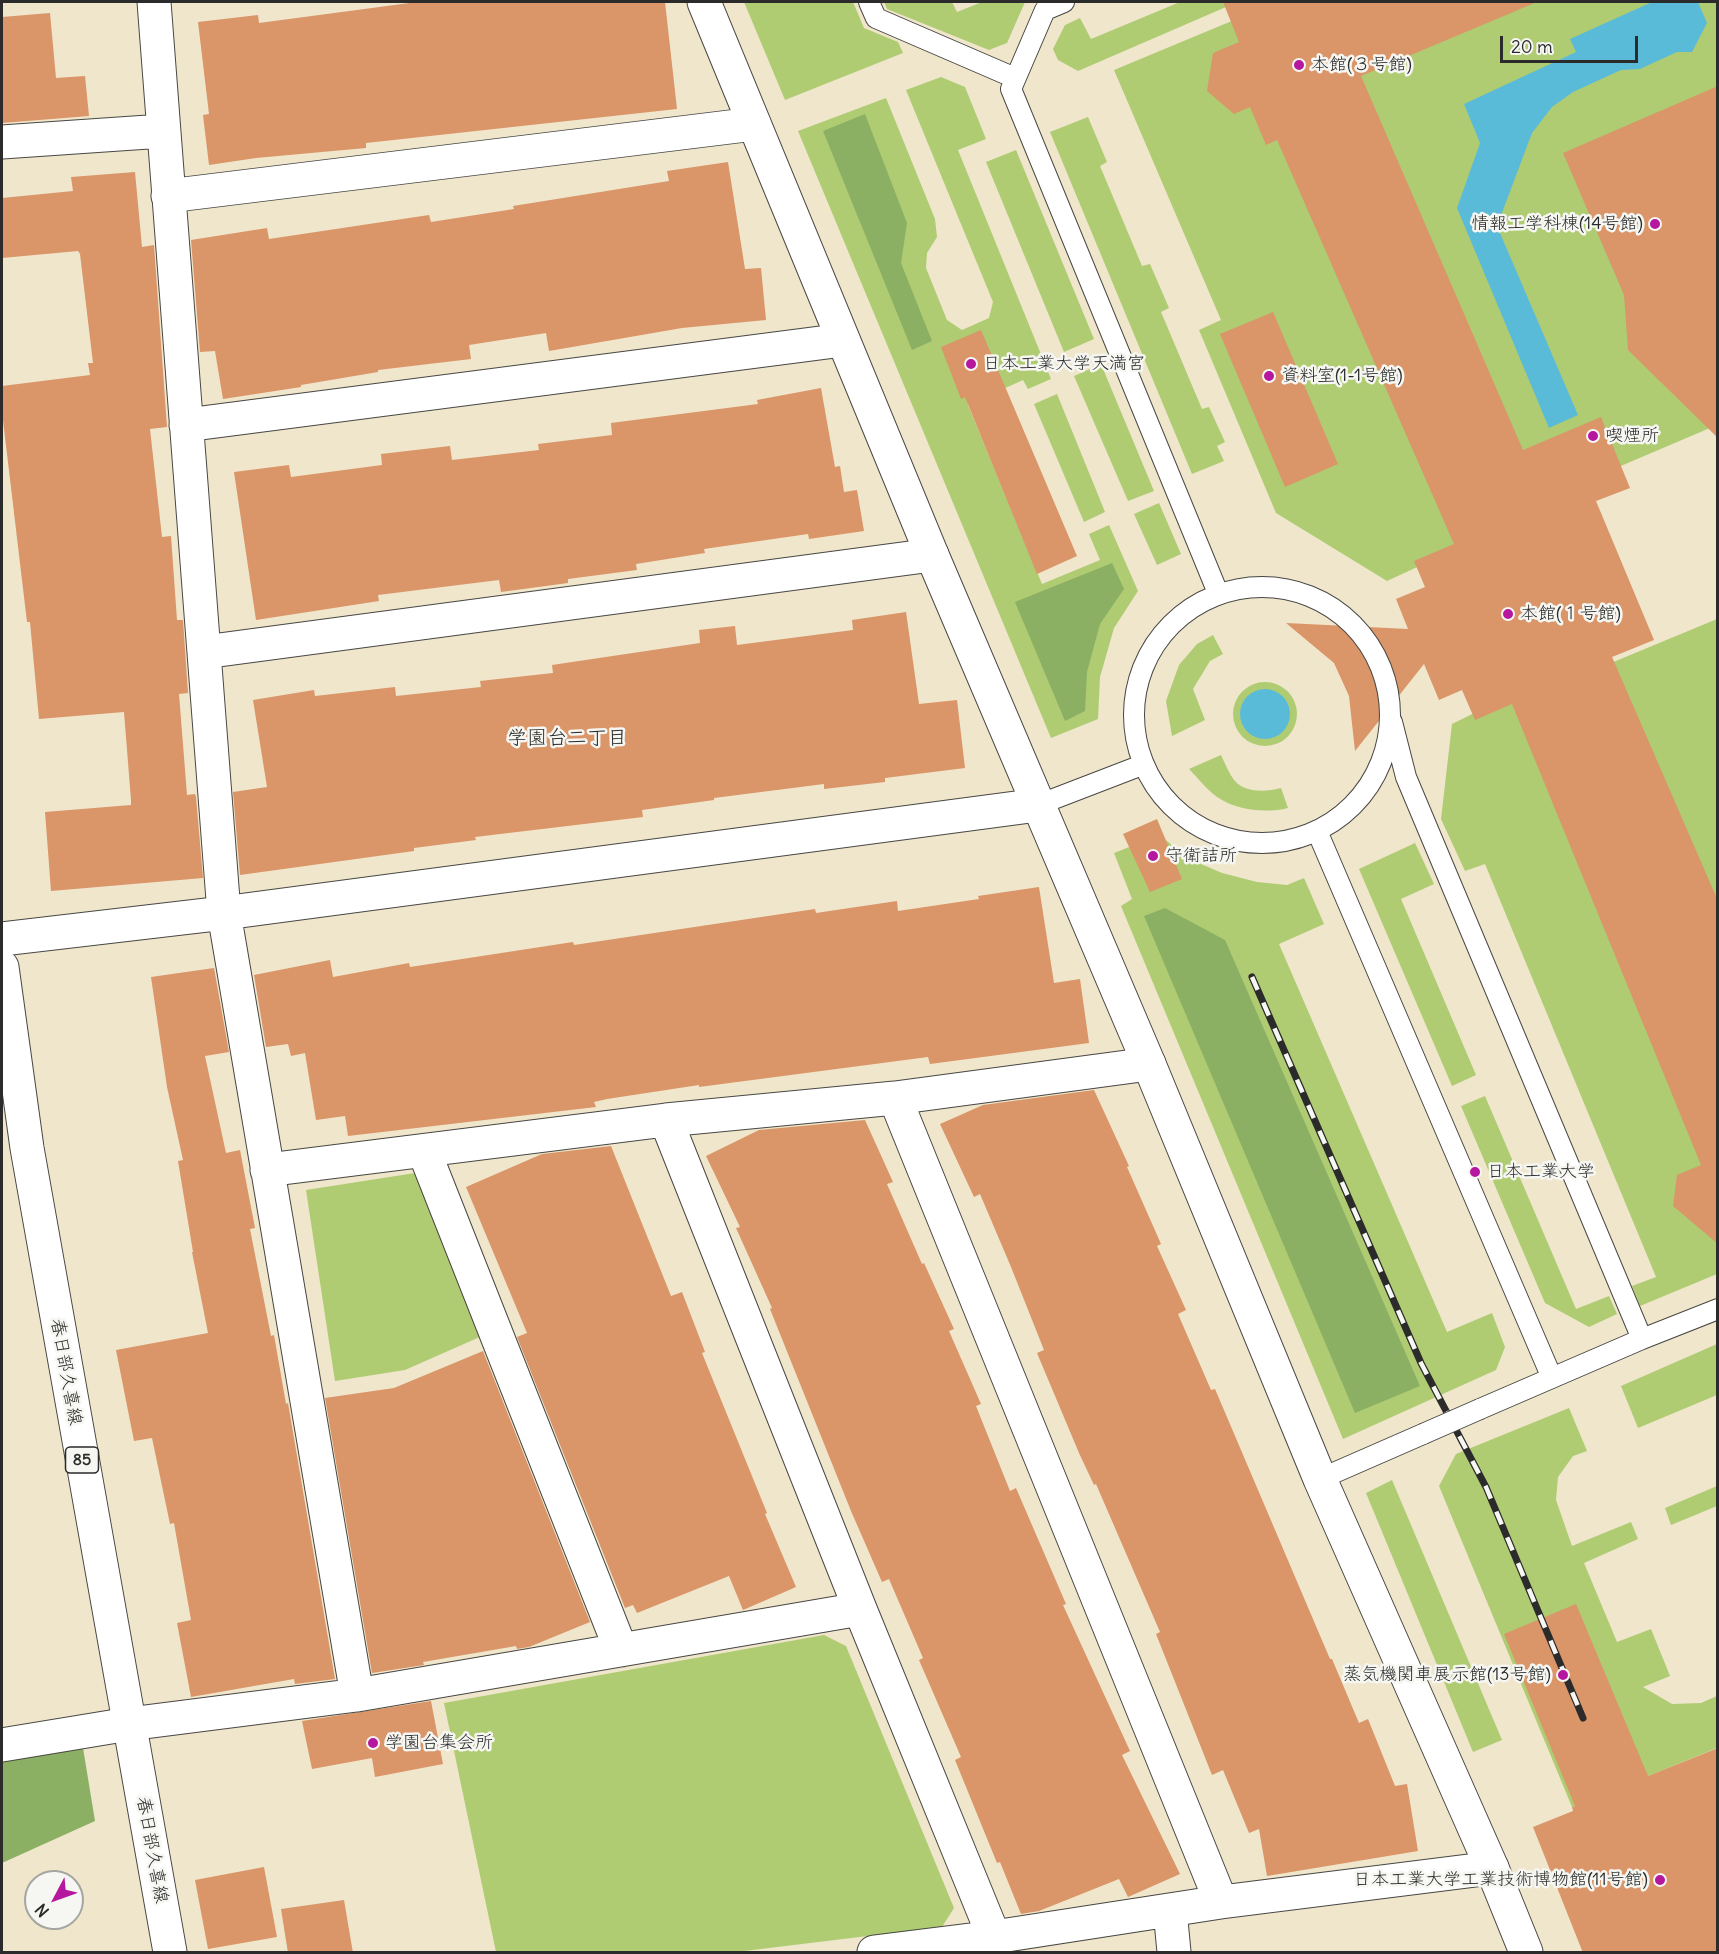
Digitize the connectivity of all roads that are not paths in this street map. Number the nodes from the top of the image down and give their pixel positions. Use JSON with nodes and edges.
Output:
{"nodes":[{"id":1,"x":153,"y":2,"type":"edge"},
{"id":2,"x":704,"y":2,"type":"edge"},
{"id":3,"x":869,"y":2,"type":"edge"},
{"id":4,"x":1064,"y":2,"type":"edge"},
{"id":5,"x":1015,"y":78,"type":"junction"},
{"id":6,"x":754,"y":124,"type":"junction"},
{"id":7,"x":163,"y":131,"type":"junction"},
{"id":8,"x":2,"y":142,"type":"edge"},
{"id":9,"x":168,"y":196,"type":"junction"},
{"id":10,"x":843,"y":340,"type":"junction"},
{"id":11,"x":186,"y":425,"type":"junction"},
{"id":12,"x":932,"y":555,"type":"junction"},
{"id":13,"x":1218,"y":593,"type":"junction"},
{"id":14,"x":204,"y":652,"type":"junction"},
{"id":15,"x":1389,"y":708,"type":"junction"},
{"id":16,"x":1142,"y":765,"type":"junction"},
{"id":17,"x":1038,"y":805,"type":"junction"},
{"id":18,"x":1317,"y":831,"type":"junction"},
{"id":19,"x":224,"y":913,"type":"junction"},
{"id":20,"x":2,"y":939,"type":"edge"},
{"id":21,"x":2,"y":967,"type":"edge"},
{"id":22,"x":1149,"y":1064,"type":"junction"},
{"id":23,"x":895,"y":1098,"type":"junction"},
{"id":24,"x":666,"y":1120,"type":"junction"},
{"id":25,"x":424,"y":1151,"type":"junction"},
{"id":26,"x":267,"y":1170,"type":"junction"},
{"id":27,"x":1718,"y":1309,"type":"edge"},
{"id":28,"x":1642,"y":1339,"type":"junction"},
{"id":29,"x":1552,"y":1378,"type":"junction"},
{"id":30,"x":1320,"y":1479,"type":"junction"},
{"id":31,"x":860,"y":1609,"type":"junction"},
{"id":32,"x":621,"y":1650,"type":"junction"},
{"id":33,"x":357,"y":1695,"type":"junction"},
{"id":34,"x":129,"y":1724,"type":"junction"},
{"id":35,"x":2,"y":1745,"type":"edge"},
{"id":36,"x":1492,"y":1868,"type":"junction"},
{"id":37,"x":1221,"y":1902,"type":"junction"},
{"id":38,"x":1170,"y":1910,"type":"junction"},
{"id":39,"x":994,"y":1937,"type":"junction"},
{"id":40,"x":170,"y":1953,"type":"edge"},
{"id":41,"x":874,"y":1953,"type":"edge"},
{"id":42,"x":1174,"y":1953,"type":"edge"},
{"id":43,"x":1526,"y":1953,"type":"edge"}],
"edges":[{"from":1,"to":7,"type":"street"},
{"from":2,"to":6,"type":"street"},
{"from":3,"to":5,"type":"lane"},
{"from":4,"to":5,"type":"lane"},
{"from":5,"to":13,"type":"lane"},
{"from":6,"to":9,"type":"street"},
{"from":6,"to":10,"type":"street"},
{"from":7,"to":8,"type":"street"},
{"from":7,"to":9,"type":"street"},
{"from":9,"to":11,"type":"street"},
{"from":10,"to":11,"type":"street"},
{"from":10,"to":12,"type":"street"},
{"from":11,"to":14,"type":"street"},
{"from":12,"to":14,"type":"street"},
{"from":12,"to":17,"type":"street"},
{"from":13,"to":15,"type":"lane"},
{"from":13,"to":16,"type":"lane"},
{"from":14,"to":19,"type":"street"},
{"from":15,"to":18,"type":"lane"},
{"from":15,"to":28,"type":"lane"},
{"from":16,"to":17,"type":"lane"},
{"from":16,"to":18,"type":"lane"},
{"from":17,"to":19,"type":"street"},
{"from":17,"to":22,"type":"street"},
{"from":18,"to":29,"type":"lane"},
{"from":19,"to":20,"type":"street"},
{"from":19,"to":26,"type":"street"},
{"from":21,"to":34,"type":"street","name":"春日部久喜線","number":"85"},
{"from":22,"to":23,"type":"street"},
{"from":22,"to":30,"type":"street"},
{"from":23,"to":24,"type":"street"},
{"from":23,"to":37,"type":"street"},
{"from":24,"to":25,"type":"street"},
{"from":24,"to":31,"type":"street"},
{"from":25,"to":26,"type":"street"},
{"from":25,"to":32,"type":"street"},
{"from":26,"to":33,"type":"street"},
{"from":27,"to":28,"type":"lane"},
{"from":28,"to":29,"type":"lane"},
{"from":29,"to":30,"type":"lane","bridge":true},
{"from":30,"to":36,"type":"street"},
{"from":31,"to":32,"type":"street"},
{"from":31,"to":39,"type":"street"},
{"from":32,"to":33,"type":"street"},
{"from":33,"to":34,"type":"street"},
{"from":34,"to":35,"type":"street"},
{"from":34,"to":40,"type":"street","name":"春日部久喜線","number":"85"},
{"from":36,"to":37,"type":"street"},
{"from":36,"to":43,"type":"street"},
{"from":37,"to":38,"type":"street"},
{"from":38,"to":39,"type":"street"},
{"from":38,"to":42,"type":"street"},
{"from":39,"to":41,"type":"street"}]}
